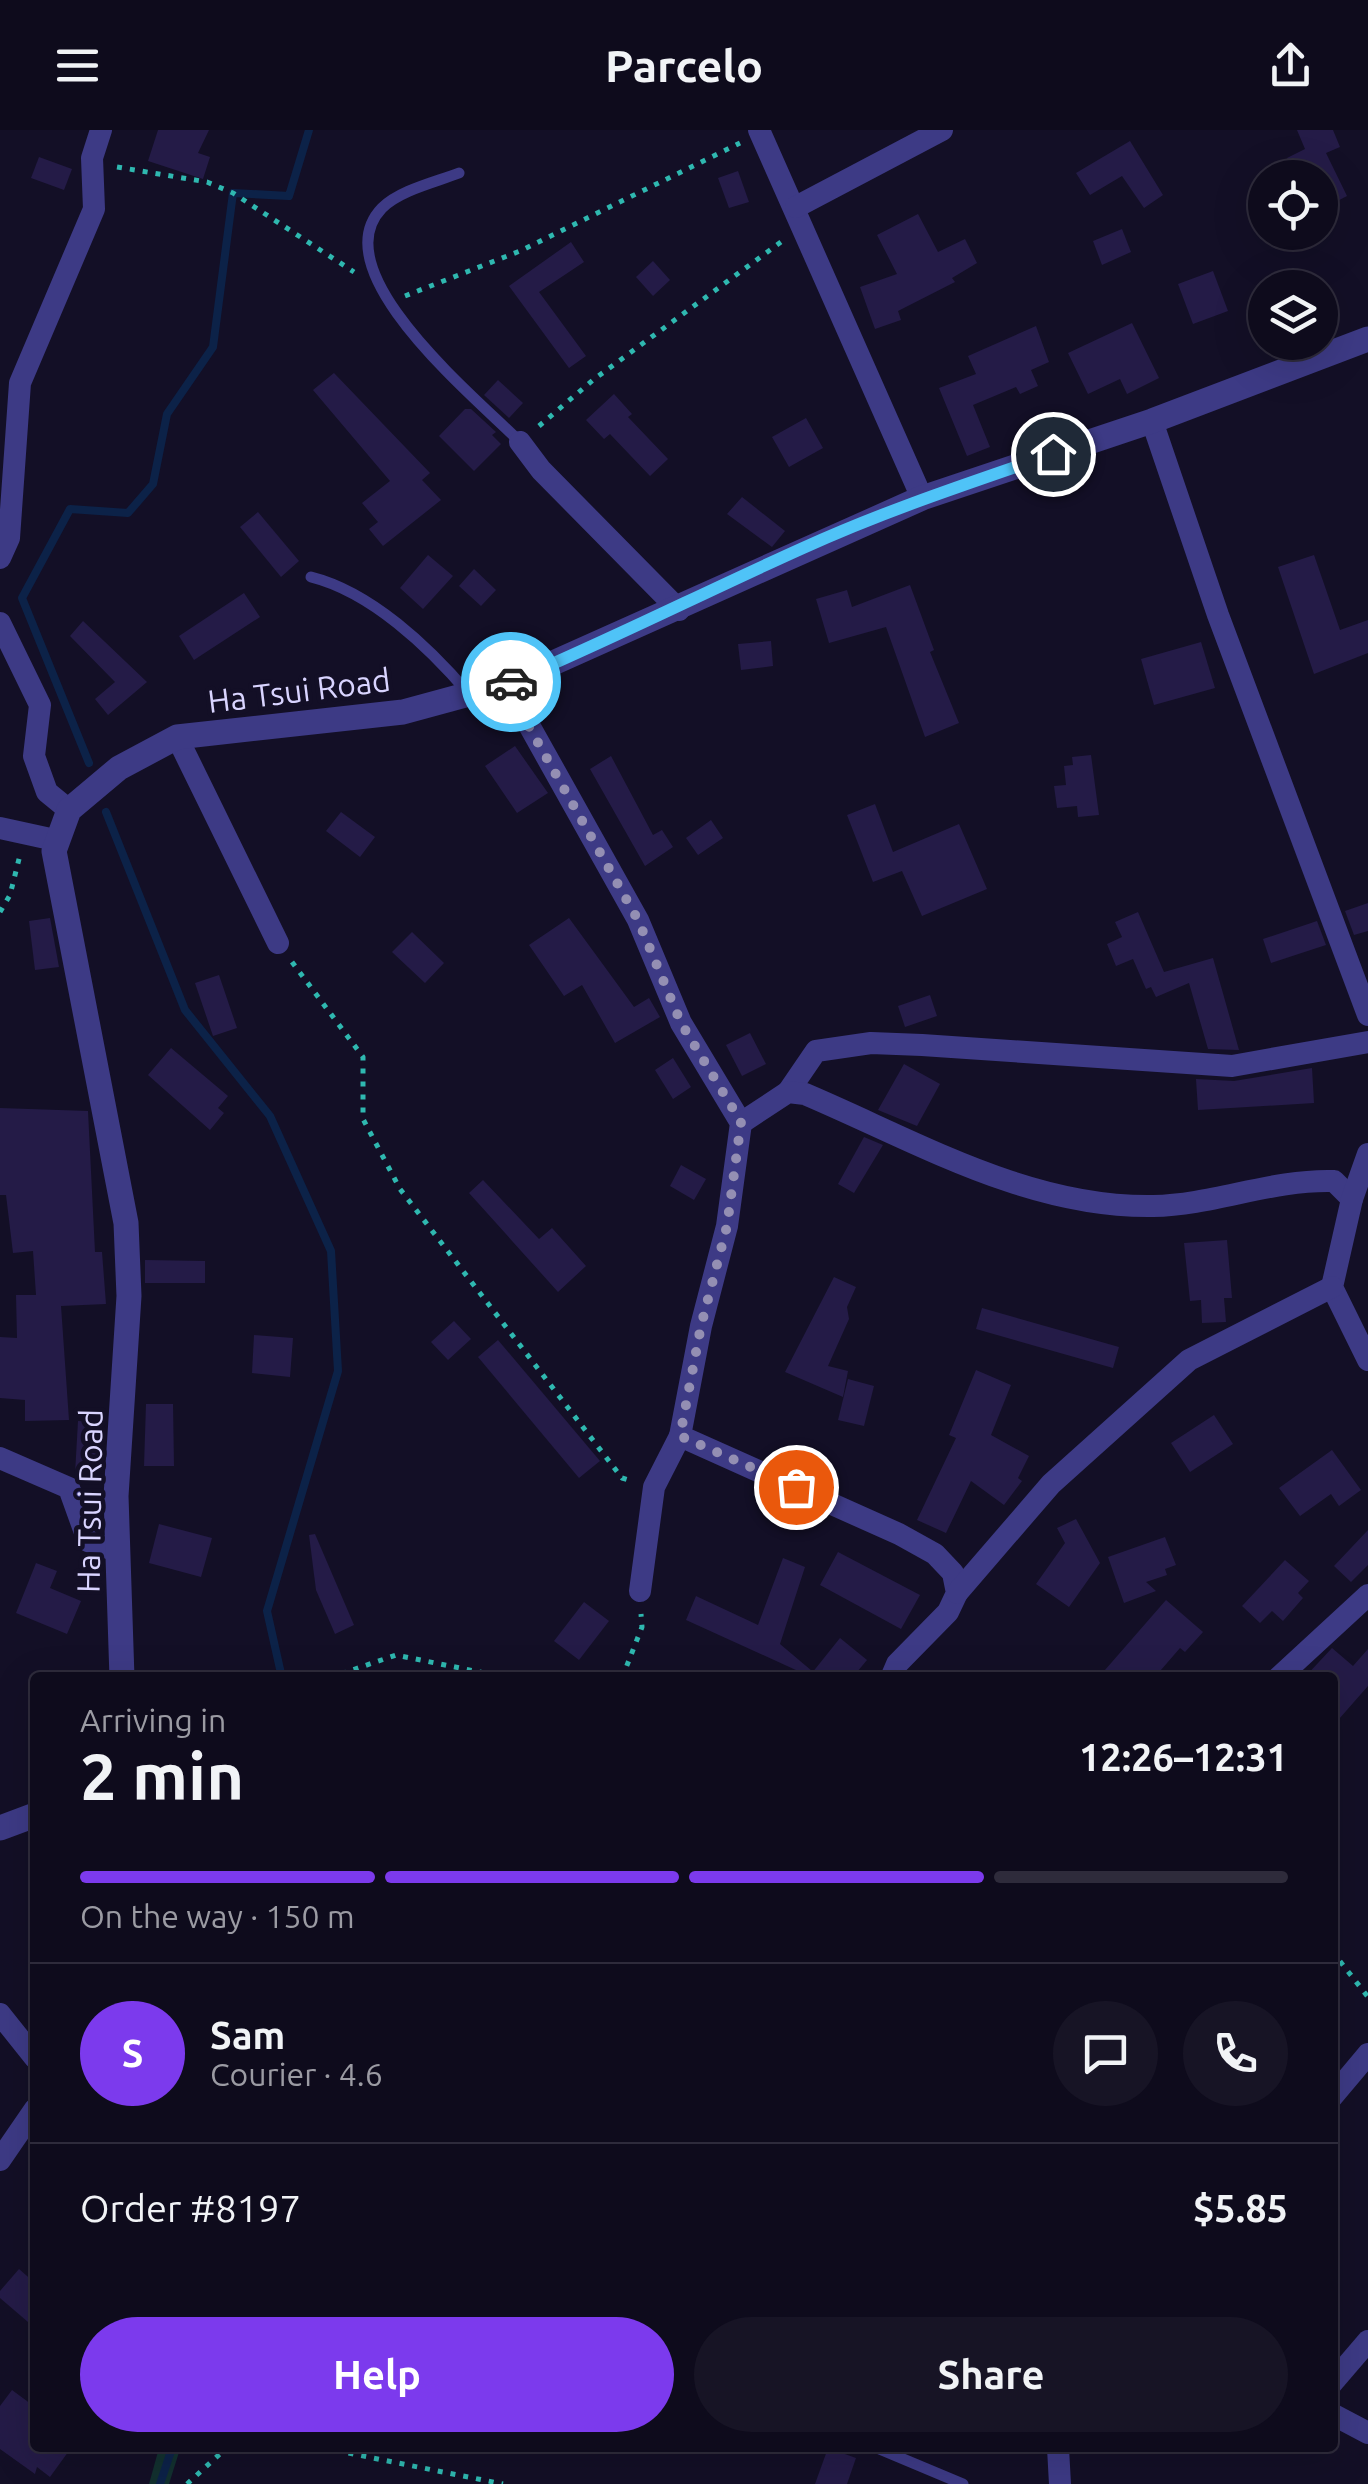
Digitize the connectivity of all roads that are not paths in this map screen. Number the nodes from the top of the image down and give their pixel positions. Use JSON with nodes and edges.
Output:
{"nodes":[{"id":1,"x":102,"y":130,"type":"edge"},
{"id":2,"x":942,"y":130,"type":"edge"},
{"id":3,"x":760,"y":131,"type":"edge"},
{"id":4,"x":459,"y":173,"type":"dead end"},
{"id":5,"x":796,"y":207,"type":"junction"},
{"id":6,"x":1368,"y":340,"type":"edge"},
{"id":7,"x":1152,"y":421,"type":"junction"},
{"id":8,"x":520,"y":442,"type":"joint"},
{"id":9,"x":922,"y":498,"type":"junction"},
{"id":10,"x":0,"y":558,"type":"edge"},
{"id":11,"x":311,"y":578,"type":"dead end"},
{"id":12,"x":679,"y":610,"type":"junction"},
{"id":13,"x":0,"y":624,"type":"edge"},
{"id":14,"x":506,"y":684,"type":"junction"},
{"id":15,"x":469,"y":694,"type":"junction"},
{"id":16,"x":176,"y":737,"type":"junction"},
{"id":17,"x":69,"y":810,"type":"junction"},
{"id":18,"x":0,"y":828,"type":"edge"},
{"id":19,"x":55,"y":840,"type":"junction"},
{"id":20,"x":278,"y":943,"type":"road end"},
{"id":21,"x":1368,"y":1015,"type":"edge"},
{"id":22,"x":1368,"y":1042,"type":"edge"},
{"id":23,"x":788,"y":1092,"type":"junction"},
{"id":24,"x":741,"y":1122,"type":"junction"},
{"id":25,"x":1368,"y":1154,"type":"edge"},
{"id":26,"x":1352,"y":1199,"type":"junction"},
{"id":27,"x":1332,"y":1287,"type":"junction"},
{"id":28,"x":1368,"y":1360,"type":"edge"},
{"id":29,"x":680,"y":1436,"type":"junction"},
{"id":30,"x":0,"y":1458,"type":"edge"},
{"id":31,"x":117,"y":1550,"type":"junction"},
{"id":32,"x":640,"y":1591,"type":"road end"},
{"id":33,"x":957,"y":1593,"type":"junction"},
{"id":34,"x":1368,"y":1595,"type":"edge"},
{"id":35,"x":122,"y":1672,"type":"edge"},
{"id":36,"x":894,"y":1672,"type":"edge"},
{"id":37,"x":1285,"y":1672,"type":"edge"},
{"id":38,"x":30,"y":1817,"type":"edge"},
{"id":39,"x":0,"y":1828,"type":"edge"},
{"id":40,"x":0,"y":2014,"type":"edge"},
{"id":41,"x":30,"y":2052,"type":"edge"},
{"id":42,"x":1368,"y":2054,"type":"edge"},
{"id":43,"x":1338,"y":2090,"type":"edge"},
{"id":44,"x":30,"y":2117,"type":"edge"},
{"id":45,"x":0,"y":2160,"type":"edge"},
{"id":46,"x":1368,"y":2341,"type":"edge"},
{"id":47,"x":1338,"y":2377,"type":"edge"},
{"id":48,"x":1338,"y":2417,"type":"edge"},
{"id":49,"x":1368,"y":2433,"type":"edge"},
{"id":50,"x":887,"y":2452,"type":"edge"},
{"id":51,"x":1058,"y":2452,"type":"edge"},
{"id":52,"x":963,"y":2484,"type":"edge"},
{"id":53,"x":1060,"y":2484,"type":"edge"}],
"edges":[{"from":1,"to":10,"type":"street"},
{"from":2,"to":5,"type":"street"},
{"from":3,"to":5,"type":"street"},
{"from":4,"to":8,"type":"lane"},
{"from":5,"to":9,"type":"street"},
{"from":6,"to":7,"type":"street","name":"Ha Tsui Road"},
{"from":7,"to":9,"type":"street","name":"Ha Tsui Road"},
{"from":7,"to":21,"type":"street"},
{"from":8,"to":12,"type":"street"},
{"from":9,"to":12,"type":"street","name":"Ha Tsui Road"},
{"from":11,"to":15,"type":"lane"},
{"from":12,"to":14,"type":"street","name":"Ha Tsui Road"},
{"from":13,"to":17,"type":"street"},
{"from":14,"to":15,"type":"street","name":"Ha Tsui Road"},
{"from":14,"to":24,"type":"street"},
{"from":15,"to":16,"type":"street","name":"Ha Tsui Road"},
{"from":16,"to":17,"type":"street","name":"Ha Tsui Road"},
{"from":16,"to":20,"type":"street"},
{"from":17,"to":19,"type":"street","name":"Ha Tsui Road"},
{"from":18,"to":19,"type":"street"},
{"from":19,"to":31,"type":"street","name":"Ha Tsui Road"},
{"from":22,"to":23,"type":"street"},
{"from":23,"to":24,"type":"street"},
{"from":23,"to":26,"type":"street"},
{"from":24,"to":29,"type":"street"},
{"from":25,"to":26,"type":"street"},
{"from":26,"to":27,"type":"street"},
{"from":27,"to":28,"type":"street"},
{"from":27,"to":33,"type":"street"},
{"from":29,"to":32,"type":"street"},
{"from":29,"to":33,"type":"street"},
{"from":30,"to":31,"type":"street"},
{"from":31,"to":35,"type":"street","name":"Ha Tsui Road"},
{"from":33,"to":36,"type":"street"},
{"from":34,"to":37,"type":"street"},
{"from":38,"to":39,"type":"street"},
{"from":40,"to":41,"type":"street"},
{"from":42,"to":43,"type":"street"},
{"from":44,"to":45,"type":"street"},
{"from":46,"to":47,"type":"street"},
{"from":48,"to":49,"type":"street"},
{"from":50,"to":52,"type":"lane"},
{"from":51,"to":53,"type":"street"}]}
